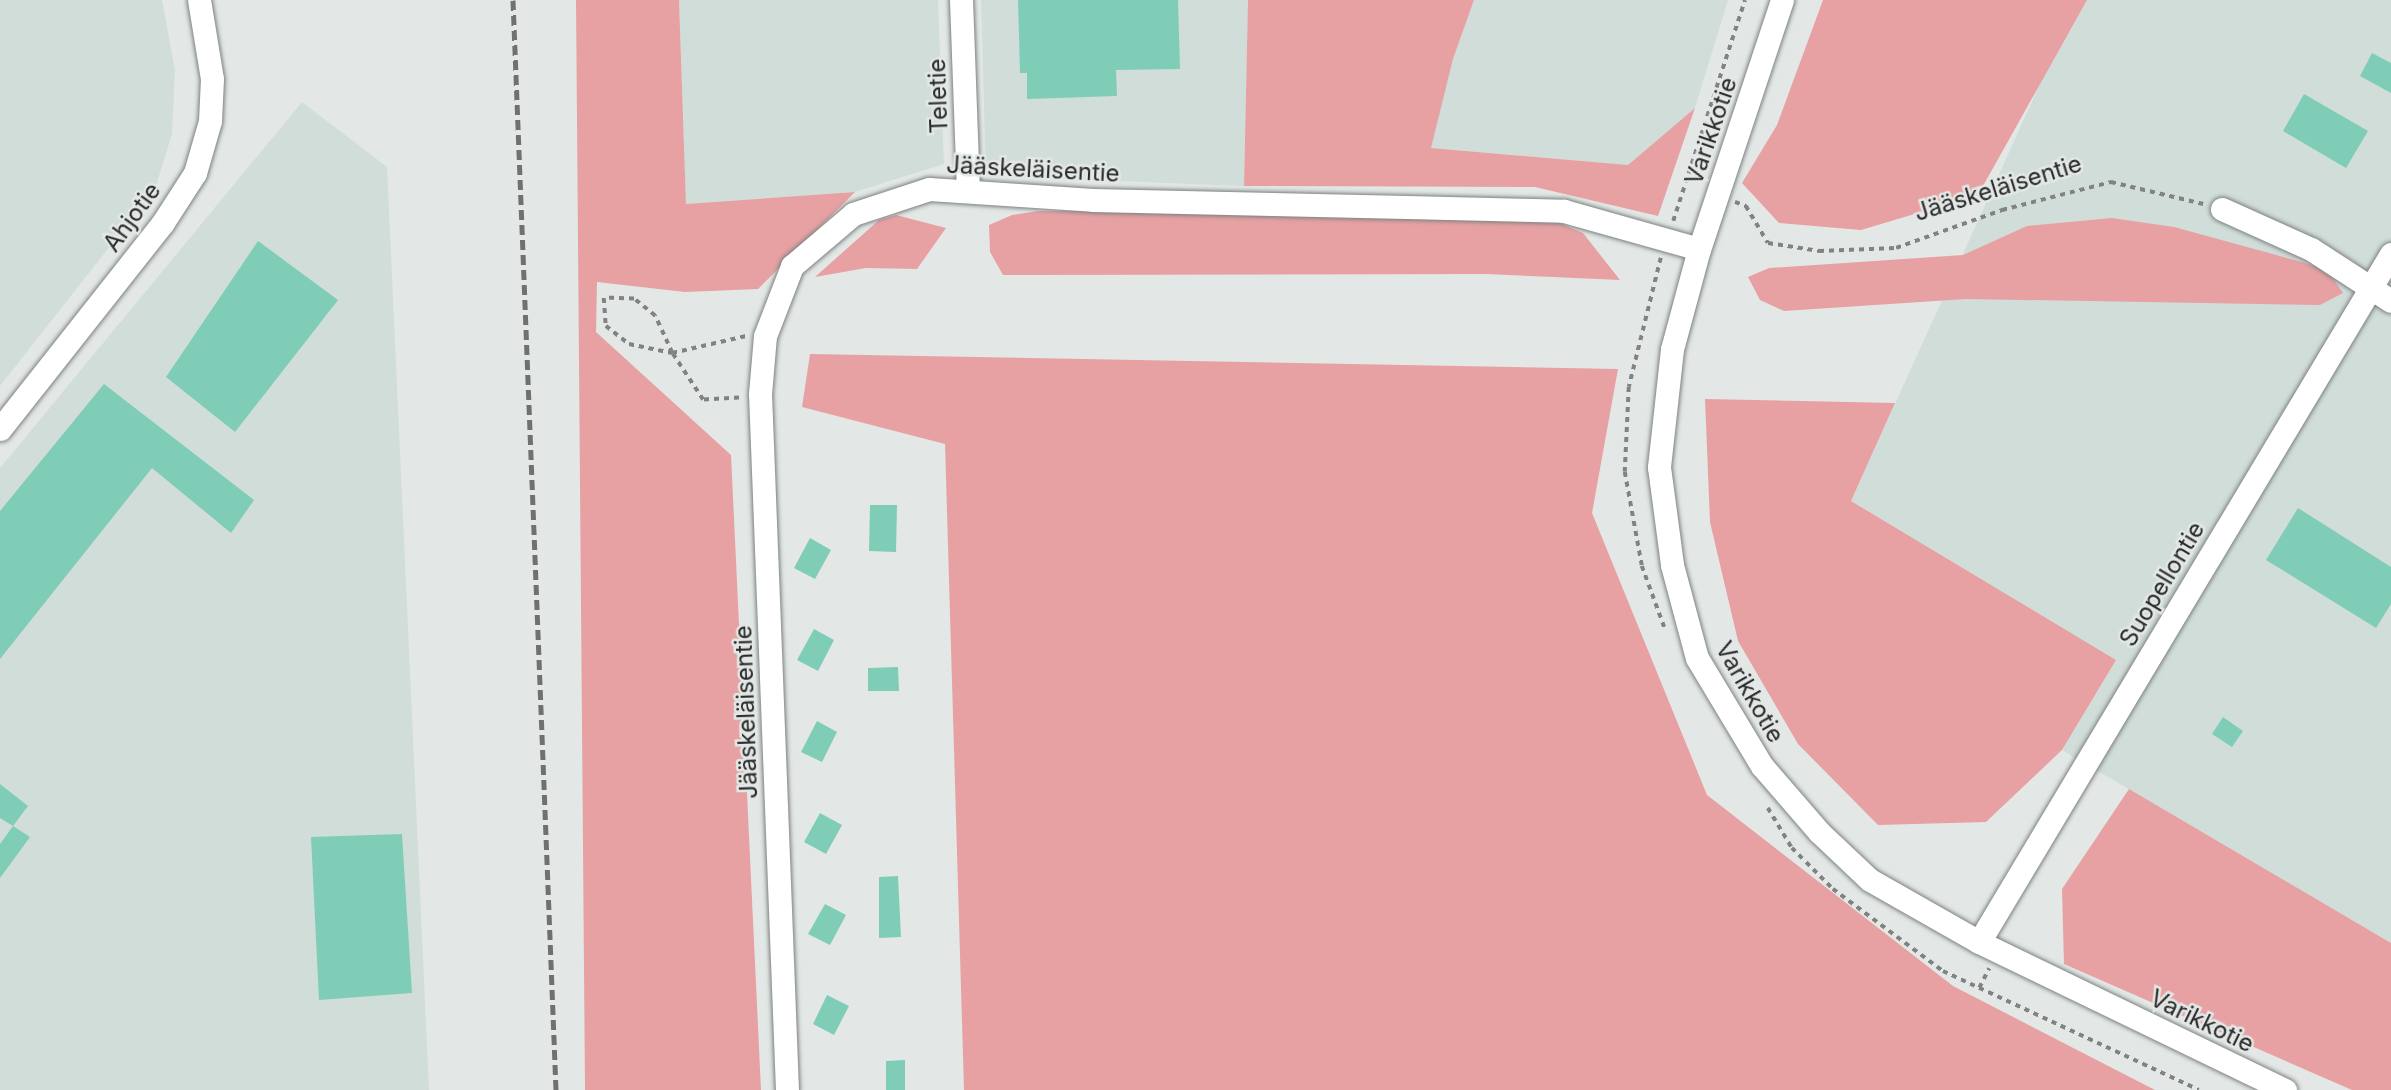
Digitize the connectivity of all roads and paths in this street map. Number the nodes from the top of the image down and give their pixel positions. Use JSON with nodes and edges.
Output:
{"nodes":[{"id":1,"x":199,"y":0,"type":"edge"},
{"id":2,"x":961,"y":0,"type":"edge"},
{"id":3,"x":1745,"y":0,"type":"edge"},
{"id":4,"x":1782,"y":0,"type":"edge"},
{"id":5,"x":1686,"y":184,"type":"junction"},
{"id":6,"x":968,"y":191,"type":"junction"},
{"id":7,"x":1717,"y":194,"type":"junction"},
{"id":8,"x":2222,"y":209,"type":"joint"},
{"id":9,"x":1667,"y":237,"type":"junction"},
{"id":10,"x":1699,"y":249,"type":"junction"},
{"id":11,"x":2391,"y":254,"type":"edge"},
{"id":12,"x":2371,"y":287,"type":"junction"},
{"id":13,"x":2391,"y":300,"type":"edge"},
{"id":14,"x":765,"y":336,"type":"junction"},
{"id":15,"x":671,"y":353,"type":"junction"},
{"id":16,"x":760,"y":394,"type":"junction"},
{"id":17,"x":0,"y":429,"type":"edge"},
{"id":18,"x":1668,"y":636,"type":"dead end"},
{"id":19,"x":1763,"y":801,"type":"dead end"},
{"id":20,"x":1979,"y":942,"type":"junction"},
{"id":21,"x":788,"y":1090,"type":"edge"},
{"id":22,"x":2199,"y":1090,"type":"edge"},
{"id":23,"x":2285,"y":1090,"type":"edge"}],
"edges":[{"from":1,"to":17,"type":"street","name":"Ahjotie"},
{"from":2,"to":6,"type":"street","name":"Teletie"},
{"from":3,"to":5,"type":"path"},
{"from":4,"to":7,"type":"street","name":"Varikkotie"},
{"from":5,"to":7,"type":"path","name":"Jääskeläisentie"},
{"from":5,"to":9,"type":"path"},
{"from":6,"to":9,"type":"street","name":"Jääskeläisentie"},
{"from":6,"to":14,"type":"street","name":"Jääskeläisentie"},
{"from":7,"to":8,"type":"path","name":"Jääskeläisentie"},
{"from":7,"to":10,"type":"street","name":"Varikkotie"},
{"from":8,"to":12,"type":"street"},
{"from":9,"to":10,"type":"street","name":"Jääskeläisentie"},
{"from":9,"to":18,"type":"path"},
{"from":10,"to":20,"type":"street","name":"Varikkotie"},
{"from":11,"to":12,"type":"street","name":"Suopellontie"},
{"from":12,"to":13,"type":"street"},
{"from":12,"to":20,"type":"street","name":"Suopellontie"},
{"from":14,"to":15,"type":"path"},
{"from":14,"to":16,"type":"street","name":"Jääskeläisentie"},
{"from":15,"to":15,"type":"path"},
{"from":15,"to":16,"type":"path"},
{"from":16,"to":21,"type":"street","name":"Jääskeläisentie"},
{"from":19,"to":22,"type":"path"},
{"from":20,"to":23,"type":"street","name":"Varikkotie"}]}
